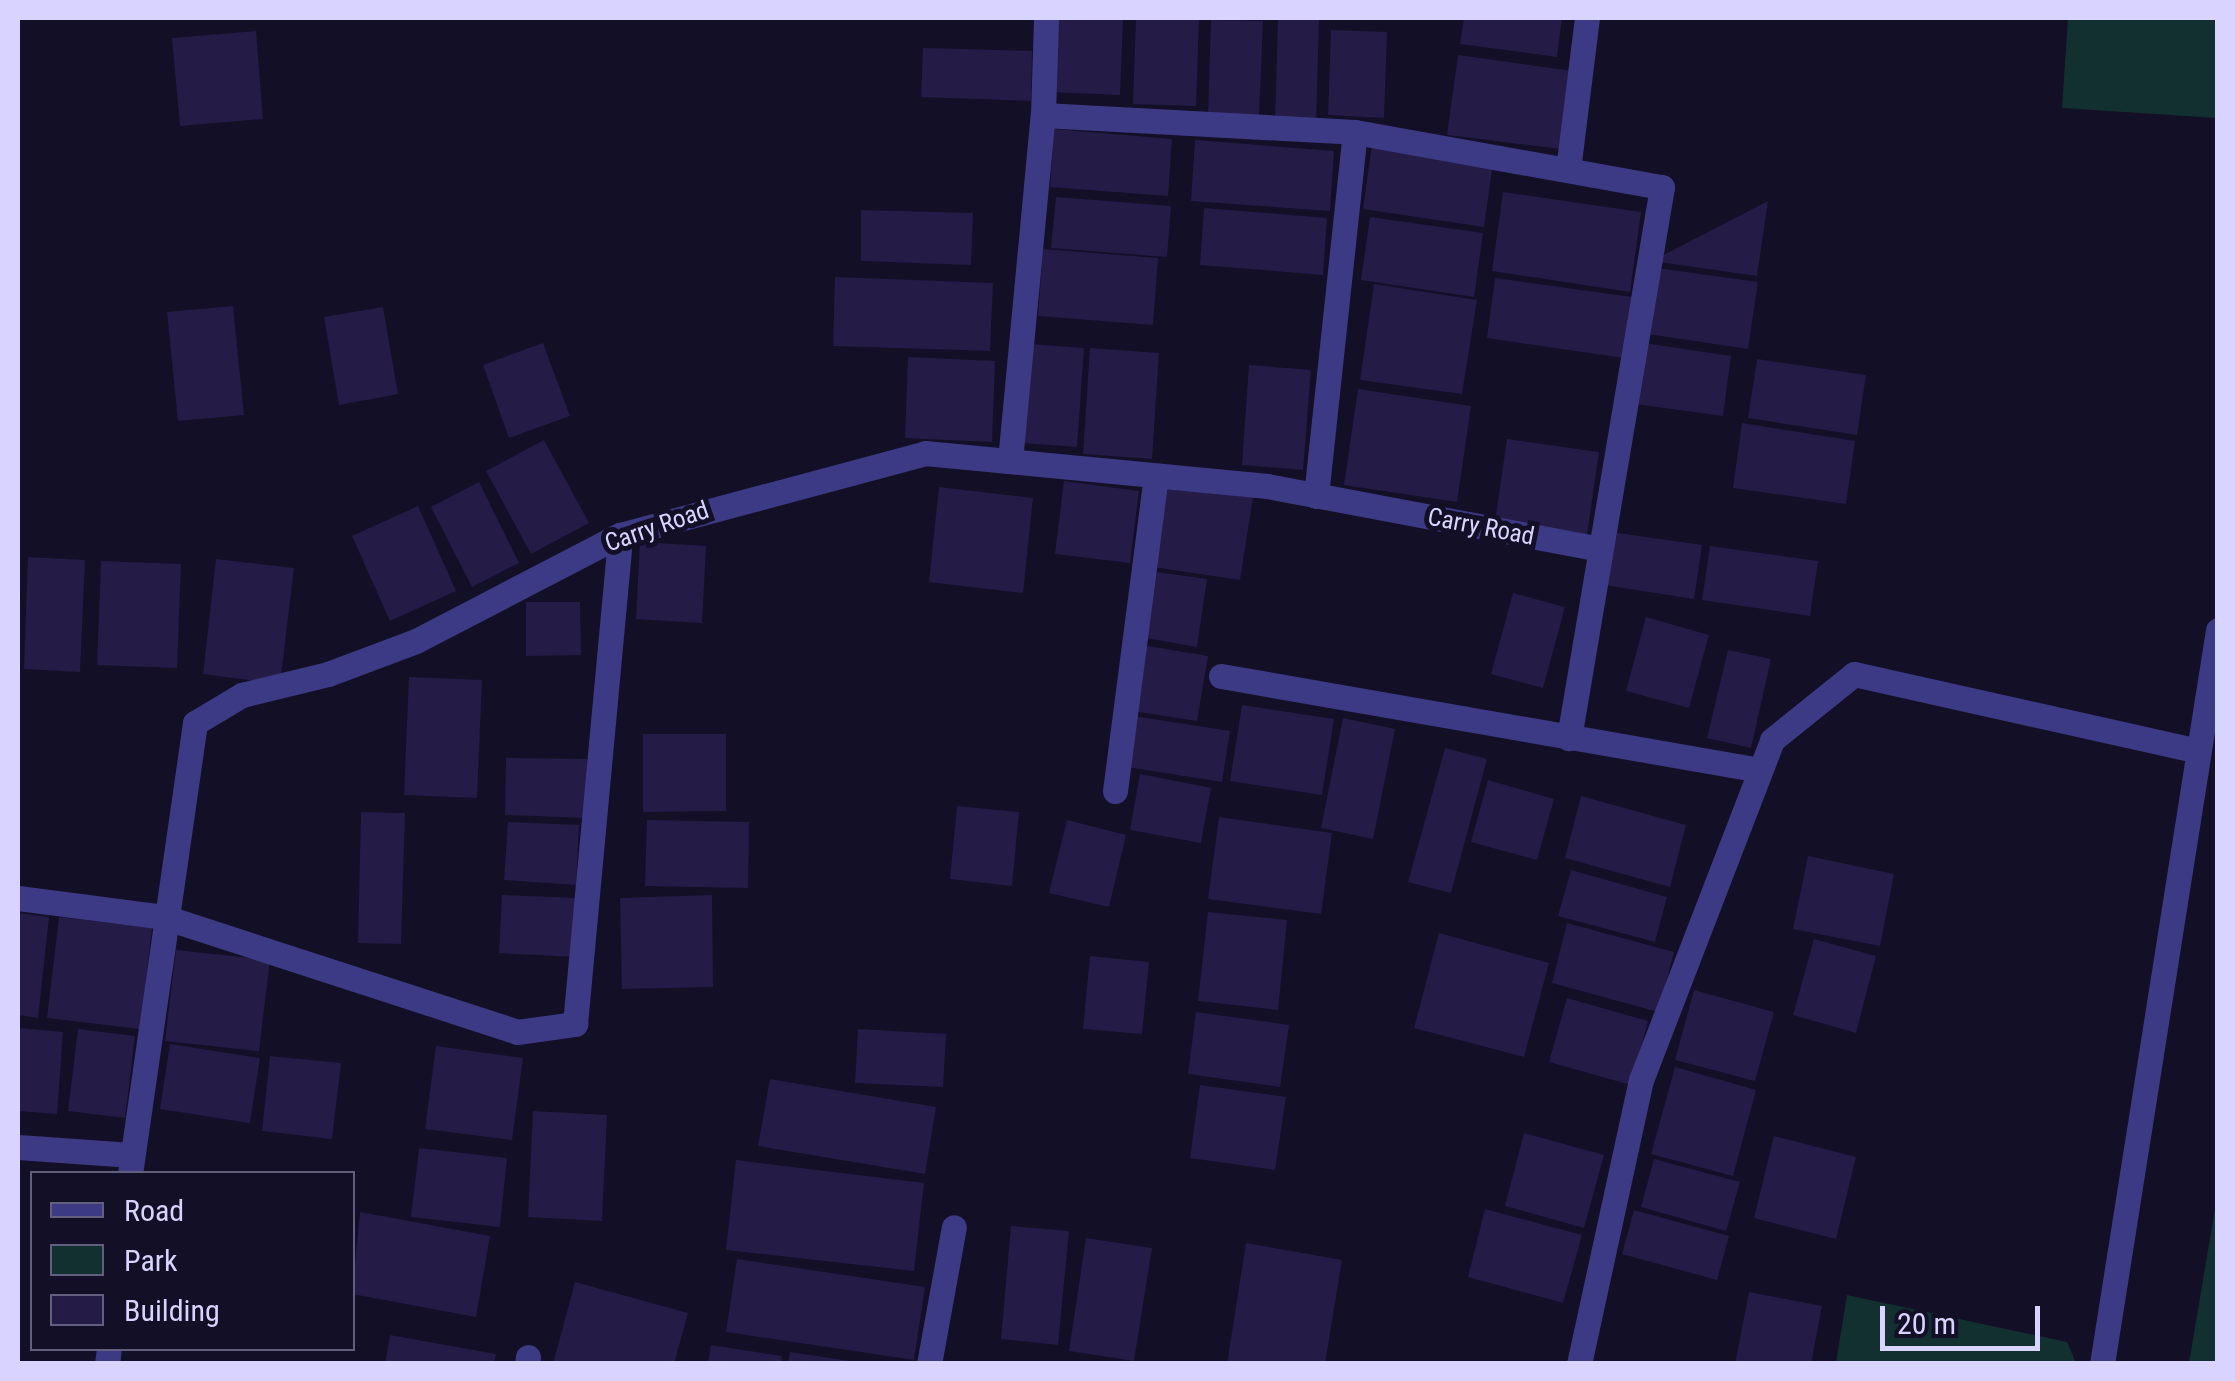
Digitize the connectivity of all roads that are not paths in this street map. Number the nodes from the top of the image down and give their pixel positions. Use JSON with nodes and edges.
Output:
{"nodes":[{"id":1,"x":1046,"y":18,"type":"edge"},
{"id":2,"x":1586,"y":18,"type":"edge"},
{"id":3,"x":1043,"y":115,"type":"junction"},
{"id":4,"x":1355,"y":132,"type":"junction"},
{"id":5,"x":1568,"y":170,"type":"junction"},
{"id":6,"x":1010,"y":461,"type":"junction"},
{"id":7,"x":1156,"y":476,"type":"junction"},
{"id":8,"x":1316,"y":496,"type":"junction"},
{"id":9,"x":620,"y":535,"type":"junction"},
{"id":10,"x":1599,"y":550,"type":"junction"},
{"id":11,"x":2218,"y":630,"type":"edge"},
{"id":12,"x":1221,"y":676,"type":"dead end"},
{"id":13,"x":1569,"y":738,"type":"junction"},
{"id":14,"x":2194,"y":750,"type":"junction"},
{"id":15,"x":1760,"y":770,"type":"junction"},
{"id":16,"x":1115,"y":791,"type":"dead end"},
{"id":17,"x":18,"y":898,"type":"edge"},
{"id":18,"x":164,"y":917,"type":"junction"},
{"id":19,"x":18,"y":1147,"type":"edge"},
{"id":20,"x":131,"y":1164,"type":"edge"},
{"id":21,"x":954,"y":1227,"type":"dead end"},
{"id":22,"x":930,"y":1364,"type":"edge"},
{"id":23,"x":1579,"y":1364,"type":"edge"},
{"id":24,"x":2102,"y":1364,"type":"edge"}],
"edges":[{"from":1,"to":3,"type":"street"},
{"from":2,"to":5,"type":"street"},
{"from":3,"to":4,"type":"street"},
{"from":3,"to":6,"type":"street"},
{"from":4,"to":5,"type":"street"},
{"from":4,"to":8,"type":"street"},
{"from":5,"to":10,"type":"street"},
{"from":6,"to":7,"type":"street","name":"Carry Road"},
{"from":6,"to":9,"type":"street","name":"Carry Road"},
{"from":7,"to":8,"type":"street","name":"Carry Road"},
{"from":7,"to":16,"type":"street"},
{"from":8,"to":10,"type":"street","name":"Carry Road"},
{"from":9,"to":18,"type":"street","name":"Carry Road"},
{"from":9,"to":18,"type":"street"},
{"from":10,"to":13,"type":"street"},
{"from":11,"to":14,"type":"street"},
{"from":12,"to":13,"type":"street"},
{"from":13,"to":15,"type":"street"},
{"from":14,"to":15,"type":"street"},
{"from":14,"to":24,"type":"street"},
{"from":15,"to":23,"type":"street"},
{"from":17,"to":18,"type":"street"},
{"from":18,"to":20,"type":"street","name":"Carry Road"},
{"from":19,"to":20,"type":"street"},
{"from":21,"to":22,"type":"street"}]}
